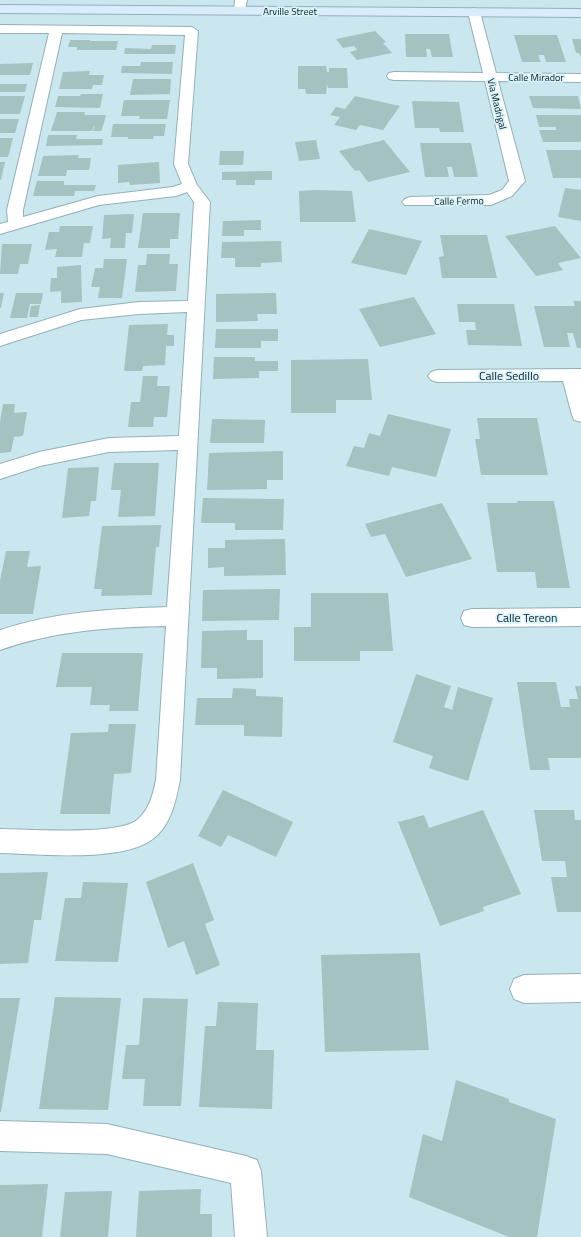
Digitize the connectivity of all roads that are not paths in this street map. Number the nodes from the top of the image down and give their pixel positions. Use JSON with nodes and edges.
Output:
{"nodes":[{"id":1,"x":241,"y":6,"type":"edge"},
{"id":2,"x":0,"y":9,"type":"edge"},
{"id":3,"x":474,"y":12,"type":"junction"},
{"id":4,"x":581,"y":13,"type":"edge"},
{"id":5,"x":0,"y":29,"type":"edge"},
{"id":6,"x":56,"y":30,"type":"junction"},
{"id":7,"x":394,"y":76,"type":"dead end"},
{"id":8,"x":491,"y":77,"type":"junction"},
{"id":9,"x":581,"y":78,"type":"edge"},
{"id":10,"x":190,"y":186,"type":"junction"},
{"id":11,"x":507,"y":193,"type":"joint"},
{"id":12,"x":410,"y":202,"type":"dead end"},
{"id":13,"x":16,"y":224,"type":"junction"},
{"id":14,"x":0,"y":229,"type":"edge"},
{"id":15,"x":196,"y":306,"type":"junction"},
{"id":16,"x":0,"y":340,"type":"edge"},
{"id":17,"x":576,"y":375,"type":"edge"},
{"id":18,"x":437,"y":376,"type":"dead end"},
{"id":19,"x":581,"y":415,"type":"edge"},
{"id":20,"x":188,"y":443,"type":"junction"},
{"id":21,"x":0,"y":472,"type":"edge"},
{"id":22,"x":177,"y":616,"type":"junction"},
{"id":23,"x":581,"y":617,"type":"edge"},
{"id":24,"x":472,"y":618,"type":"dead end"},
{"id":25,"x":0,"y":640,"type":"edge"},
{"id":26,"x":0,"y":840,"type":"edge"},
{"id":27,"x":524,"y":988,"type":"dead end"},
{"id":28,"x":581,"y":988,"type":"edge"},
{"id":29,"x":0,"y":1136,"type":"edge"},
{"id":30,"x":251,"y":1237,"type":"edge"}],
"edges":[{"from":1,"to":2,"type":"main road","name":"Arville Street"},
{"from":1,"to":3,"type":"main road","name":"Arville Street"},
{"from":3,"to":4,"type":"main road","name":"Arville Street"},
{"from":3,"to":8,"type":"street","name":"Via Madrigal"},
{"from":5,"to":6,"type":"street"},
{"from":6,"to":10,"type":"street"},
{"from":6,"to":13,"type":"street"},
{"from":7,"to":8,"type":"street","name":"Calle Mirador"},
{"from":8,"to":9,"type":"street","name":"Calle Mirador"},
{"from":8,"to":11,"type":"street","name":"Via Madrigal"},
{"from":10,"to":13,"type":"street"},
{"from":10,"to":15,"type":"street"},
{"from":11,"to":12,"type":"street","name":"Calle Fermo"},
{"from":13,"to":14,"type":"street"},
{"from":15,"to":16,"type":"street"},
{"from":15,"to":20,"type":"street"},
{"from":17,"to":18,"type":"street","name":"Calle Sedillo"},
{"from":17,"to":19,"type":"street"},
{"from":20,"to":21,"type":"street"},
{"from":20,"to":22,"type":"street"},
{"from":22,"to":25,"type":"street"},
{"from":22,"to":26,"type":"street"},
{"from":23,"to":24,"type":"street","name":"Calle Tereon"},
{"from":27,"to":28,"type":"street"},
{"from":29,"to":30,"type":"street"}]}
